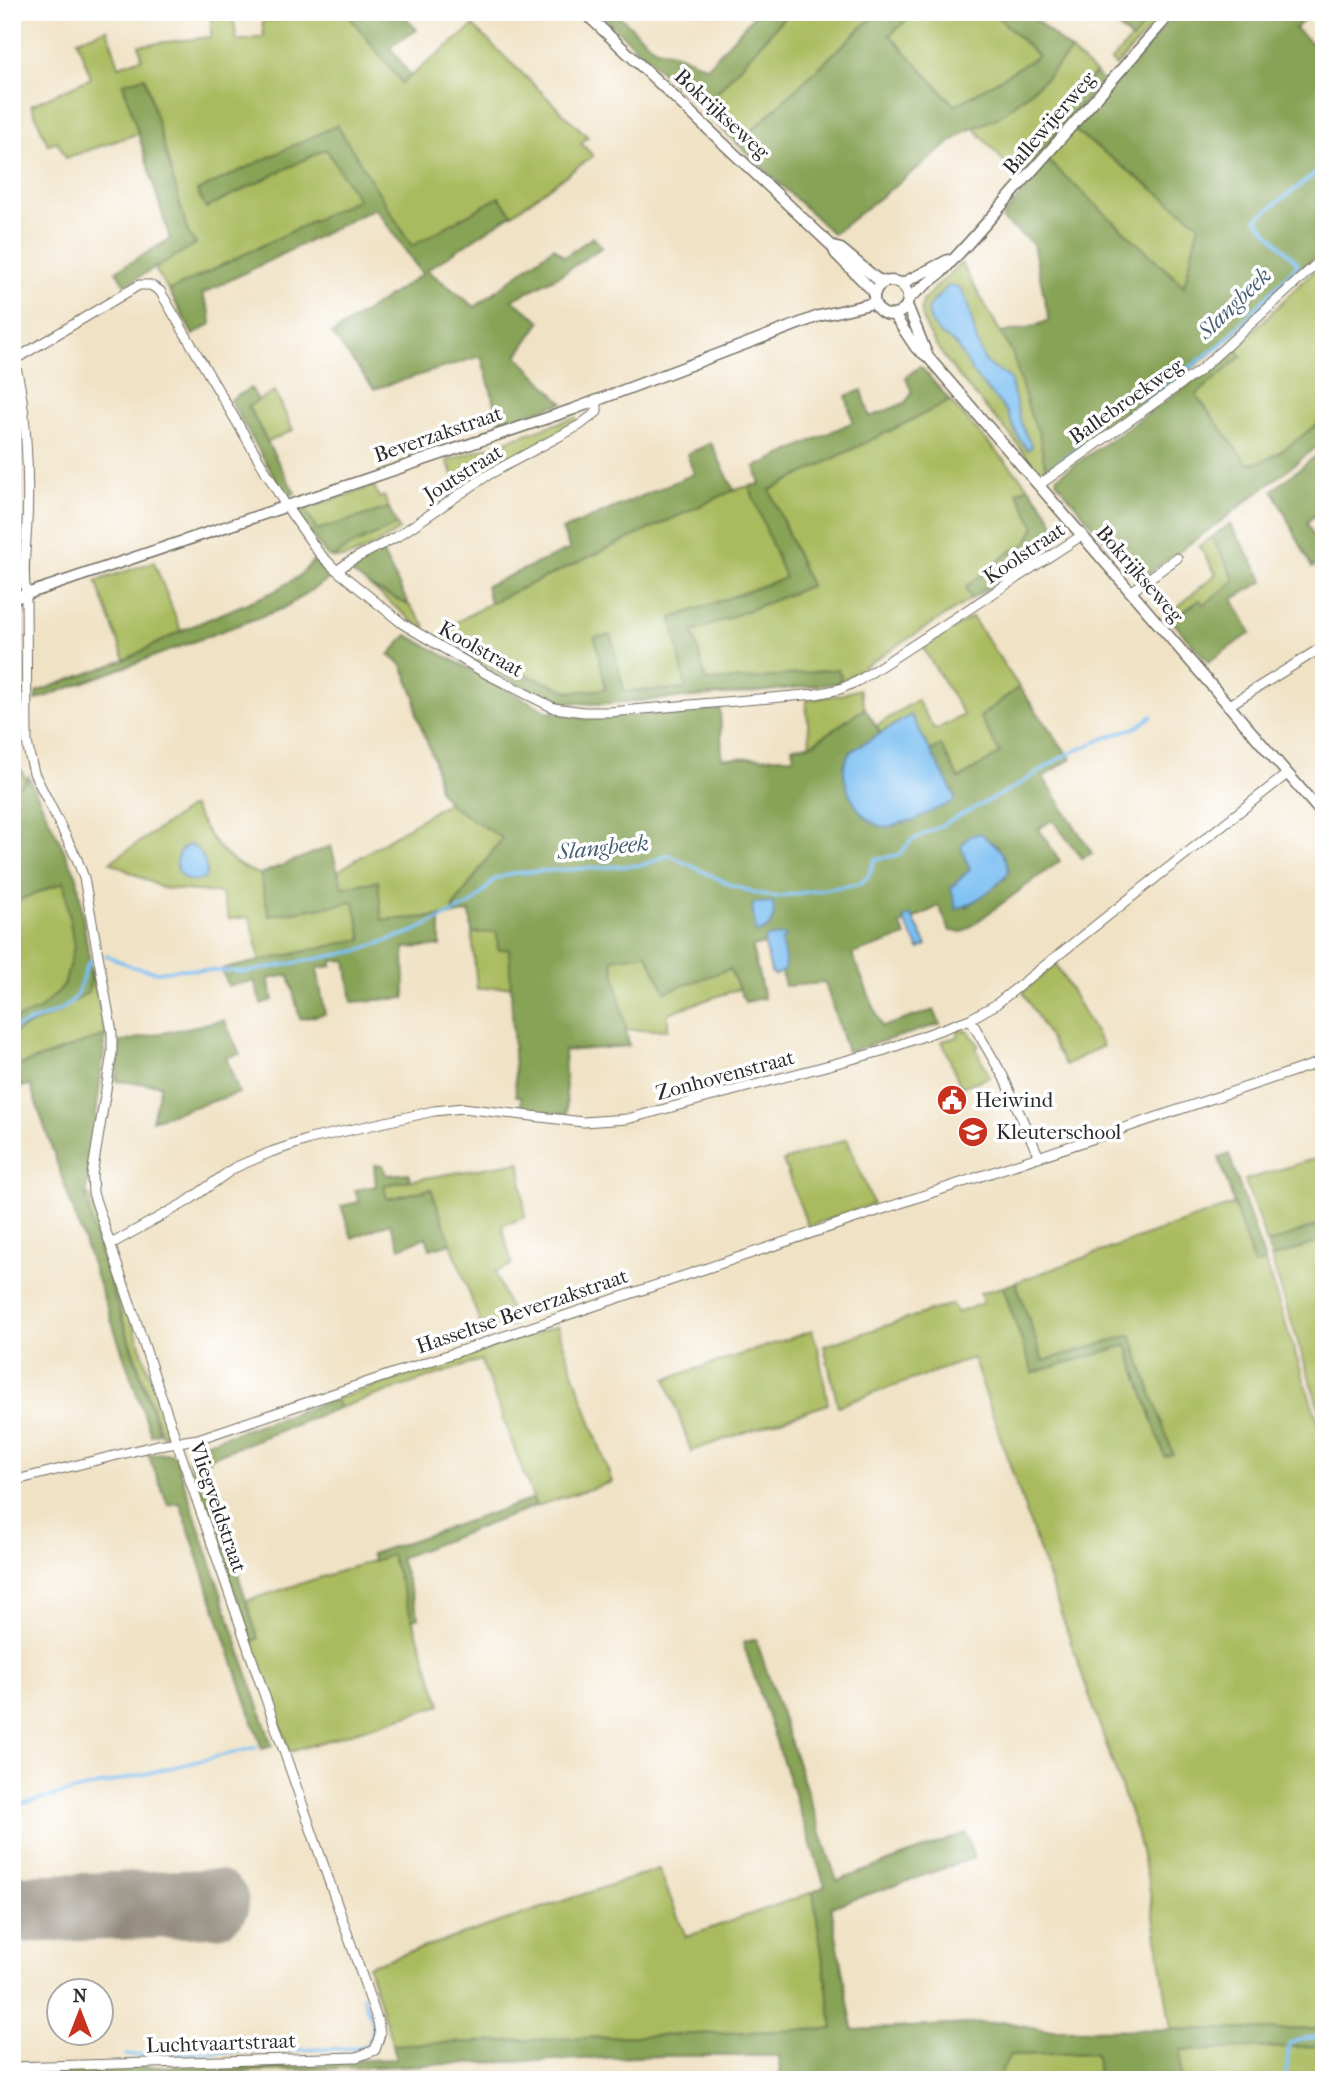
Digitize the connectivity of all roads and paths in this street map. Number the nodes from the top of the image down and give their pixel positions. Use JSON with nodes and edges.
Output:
{"nodes":[{"id":1,"x":584,"y":12,"type":"edge"},
{"id":2,"x":1172,"y":12,"type":"edge"},
{"id":3,"x":832,"y":246,"type":"junction"},
{"id":4,"x":954,"y":257,"type":"junction"},
{"id":5,"x":1324,"y":257,"type":"edge"},
{"id":6,"x":886,"y":282,"type":"junction"},
{"id":7,"x":901,"y":284,"type":"junction"},
{"id":8,"x":874,"y":298,"type":"junction"},
{"id":9,"x":908,"y":302,"type":"junction"},
{"id":10,"x":894,"y":316,"type":"junction"},
{"id":11,"x":928,"y":357,"type":"junction"},
{"id":12,"x":13,"y":358,"type":"edge"},
{"id":13,"x":597,"y":400,"type":"junction"},
{"id":14,"x":1038,"y":485,"type":"junction"},
{"id":15,"x":286,"y":506,"type":"junction"},
{"id":16,"x":1081,"y":536,"type":"junction"},
{"id":17,"x":1177,"y":558,"type":"dead end"},
{"id":18,"x":338,"y":570,"type":"junction"},
{"id":19,"x":24,"y":571,"type":"junction"},
{"id":20,"x":12,"y":573,"type":"edge"},
{"id":21,"x":1132,"y":591,"type":"junction"},
{"id":22,"x":26,"y":594,"type":"junction"},
{"id":23,"x":12,"y":599,"type":"edge"},
{"id":24,"x":1324,"y":646,"type":"edge"},
{"id":25,"x":1228,"y":706,"type":"junction"},
{"id":26,"x":1287,"y":774,"type":"junction"},
{"id":27,"x":1324,"y":816,"type":"edge"},
{"id":28,"x":970,"y":1019,"type":"junction"},
{"id":29,"x":1324,"y":1061,"type":"edge"},
{"id":30,"x":1039,"y":1157,"type":"junction"},
{"id":31,"x":111,"y":1244,"type":"junction"},
{"id":32,"x":177,"y":1443,"type":"junction"},
{"id":33,"x":12,"y":1481,"type":"edge"},
{"id":34,"x":375,"y":2050,"type":"joint"},
{"id":35,"x":12,"y":2067,"type":"edge"},
{"id":36,"x":24,"y":2067,"type":"junction"},
{"id":37,"x":24,"y":2080,"type":"edge"}],
"edges":[{"from":1,"to":3,"type":"street","name":"Bokrijkseweg"},
{"from":2,"to":4,"type":"street","name":"Ballewijerweg"},
{"from":3,"to":6,"type":"street","name":"Bokrijkseweg"},
{"from":3,"to":8,"type":"street","name":"Bokrijkseweg"},
{"from":4,"to":7,"type":"street","name":"Ballewijerweg"},
{"from":4,"to":9,"type":"street","name":"Ballewijerweg"},
{"from":5,"to":14,"type":"street","name":"Ballebroekweg"},
{"from":6,"to":7,"type":"street","name":"Bokrijkseweg"},
{"from":6,"to":8,"type":"street"},
{"from":7,"to":9,"type":"street","name":"Bokrijkseweg"},
{"from":8,"to":10,"type":"street","name":"Bokrijkseweg"},
{"from":8,"to":13,"type":"street","name":"Beverzakstraat"},
{"from":9,"to":10,"type":"street"},
{"from":9,"to":11,"type":"street","name":"Bokrijkseweg"},
{"from":10,"to":11,"type":"street","name":"Bokrijkseweg"},
{"from":11,"to":14,"type":"street","name":"Bokrijkseweg"},
{"from":12,"to":15,"type":"street","name":"Koolstraat"},
{"from":12,"to":19,"type":"street","name":"Vliegveldstraat"},
{"from":13,"to":15,"type":"street","name":"Beverzakstraat"},
{"from":13,"to":18,"type":"street","name":"Joutstraat"},
{"from":14,"to":16,"type":"street","name":"Bokrijkseweg"},
{"from":15,"to":18,"type":"street","name":"Koolstraat"},
{"from":15,"to":22,"type":"street","name":"Beverzakstraat"},
{"from":16,"to":18,"type":"street","name":"Koolstraat"},
{"from":16,"to":21,"type":"street","name":"Bokrijkseweg"},
{"from":17,"to":21,"type":"street"},
{"from":19,"to":20,"type":"street"},
{"from":19,"to":22,"type":"street","name":"Vliegveldstraat"},
{"from":21,"to":25,"type":"street","name":"Bokrijkseweg"},
{"from":22,"to":23,"type":"street","name":"Beverzakstraat"},
{"from":22,"to":31,"type":"street","name":"Vliegveldstraat"},
{"from":24,"to":25,"type":"street"},
{"from":25,"to":26,"type":"street","name":"Bokrijkseweg"},
{"from":26,"to":27,"type":"street","name":"Bokrijkseweg"},
{"from":26,"to":28,"type":"street","name":"Zonhovenstraat"},
{"from":28,"to":30,"type":"street"},
{"from":28,"to":31,"type":"street","name":"Zonhovenstraat"},
{"from":29,"to":30,"type":"street","name":"Hasseltse Beverzakstraat"},
{"from":30,"to":32,"type":"street","name":"Hasseltse Beverzakstraat"},
{"from":31,"to":32,"type":"street","name":"Vliegveldstraat"},
{"from":32,"to":33,"type":"street","name":"Hasseltse Beverzakstraat"},
{"from":32,"to":34,"type":"street","name":"Vliegveldstraat"},
{"from":34,"to":36,"type":"street","name":"Luchtvaartstraat"},
{"from":35,"to":36,"type":"street","name":"Luchtvaartstraat"},
{"from":36,"to":37,"type":"street"}]}
